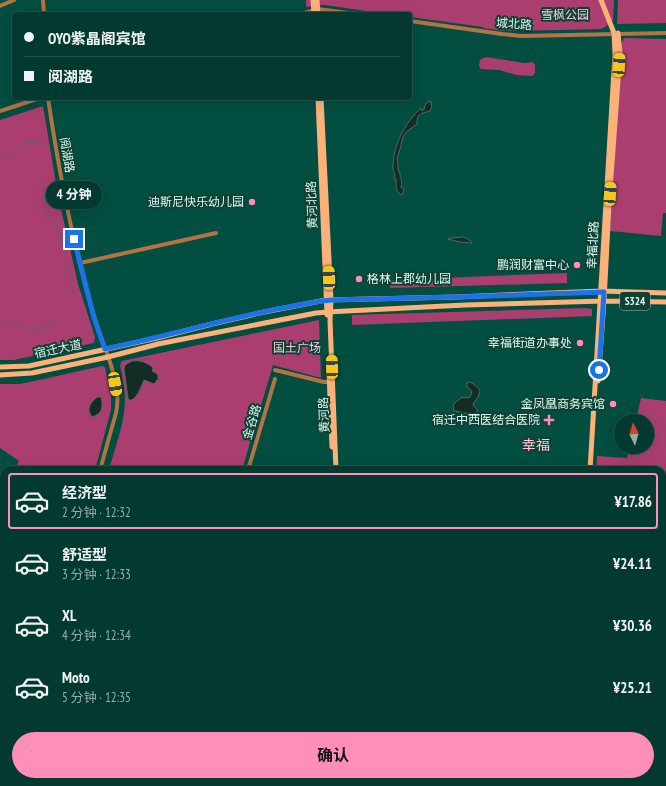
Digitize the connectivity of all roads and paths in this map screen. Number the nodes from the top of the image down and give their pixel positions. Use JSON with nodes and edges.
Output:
{"nodes":[{"id":1,"x":14,"y":0,"type":"edge"},
{"id":2,"x":43,"y":0,"type":"edge"},
{"id":3,"x":314,"y":0,"type":"edge"},
{"id":4,"x":317,"y":0,"type":"edge"},
{"id":5,"x":601,"y":0,"type":"edge"},
{"id":6,"x":0,"y":6,"type":"edge"},
{"id":7,"x":44,"y":12,"type":"edge"},
{"id":8,"x":316,"y":12,"type":"edge"},
{"id":9,"x":412,"y":21,"type":"edge"},
{"id":10,"x":666,"y":32,"type":"edge"},
{"id":11,"x":616,"y":33,"type":"junction"},
{"id":12,"x":34,"y":100,"type":"edge"},
{"id":13,"x":48,"y":100,"type":"edge"},
{"id":14,"x":318,"y":100,"type":"edge"},
{"id":15,"x":321,"y":100,"type":"edge"},
{"id":16,"x":0,"y":111,"type":"edge"},
{"id":17,"x":216,"y":233,"type":"dead end"},
{"id":18,"x":80,"y":263,"type":"junction"},
{"id":19,"x":602,"y":291,"type":"junction"},
{"id":20,"x":666,"y":293,"type":"edge"},
{"id":21,"x":328,"y":300,"type":"junction"},
{"id":22,"x":602,"y":301,"type":"junction"},
{"id":23,"x":666,"y":302,"type":"edge"},
{"id":24,"x":328,"y":312,"type":"junction"},
{"id":25,"x":105,"y":349,"type":"junction"},
{"id":26,"x":108,"y":357,"type":"junction"},
{"id":27,"x":0,"y":367,"type":"edge"},
{"id":28,"x":275,"y":370,"type":"dead end"},
{"id":29,"x":0,"y":375,"type":"edge"},
{"id":30,"x":275,"y":380,"type":"dead end"},
{"id":31,"x":329,"y":382,"type":"junction"},
{"id":32,"x":101,"y":466,"type":"edge"},
{"id":33,"x":249,"y":466,"type":"edge"},
{"id":34,"x":333,"y":466,"type":"edge"},
{"id":35,"x":336,"y":466,"type":"edge"},
{"id":36,"x":590,"y":466,"type":"edge"},
{"id":37,"x":593,"y":466,"type":"edge"}],
"edges":[{"from":1,"to":6,"type":"street"},
{"from":2,"to":7,"type":"street"},
{"from":3,"to":8,"type":"main road"},
{"from":4,"to":8,"type":"main road"},
{"from":5,"to":11,"type":"main road","name":"幸福北路"},
{"from":9,"to":11,"type":"street","name":"城北路"},
{"from":10,"to":11,"type":"street","name":"城北路"},
{"from":11,"to":19,"type":"main road","name":"幸福北路"},
{"from":12,"to":16,"type":"street"},
{"from":13,"to":18,"type":"street","name":"阅湖路"},
{"from":14,"to":21,"type":"main road","name":"黄河北路"},
{"from":15,"to":21,"type":"main road","name":"黄河北路"},
{"from":17,"to":18,"type":"street"},
{"from":18,"to":25,"type":"street","name":"阅湖路"},
{"from":19,"to":20,"type":"main road","name":"宿迁大道","number":"S324"},
{"from":19,"to":21,"type":"main road","name":"宿迁大道","number":"S324"},
{"from":19,"to":22,"type":"main road","name":"幸福北路"},
{"from":21,"to":24,"type":"main road","name":"黄河北路"},
{"from":21,"to":25,"type":"main road","name":"宿迁大道","number":"S324"},
{"from":22,"to":23,"type":"main road","name":"宿迁大道","number":"S324"},
{"from":22,"to":24,"type":"main road","name":"宿迁大道","number":"S324"},
{"from":22,"to":36,"type":"main road","name":"幸福北路"},
{"from":22,"to":37,"type":"main road","name":"幸福北路"},
{"from":24,"to":26,"type":"main road","name":"宿迁大道","number":"S324"},
{"from":24,"to":31,"type":"main road","name":"黄河路"},
{"from":24,"to":35,"type":"main road","name":"黄河路"},
{"from":25,"to":26,"type":"street","name":"阅湖路"},
{"from":25,"to":27,"type":"main road","name":"宿迁大道","number":"S324"},
{"from":26,"to":29,"type":"main road","name":"宿迁大道","number":"S324"},
{"from":26,"to":32,"type":"street","name":"阅湖路"},
{"from":28,"to":31,"type":"street"},
{"from":30,"to":33,"type":"street","name":"金谷路"},
{"from":31,"to":34,"type":"main road","name":"黄河路"}]}
